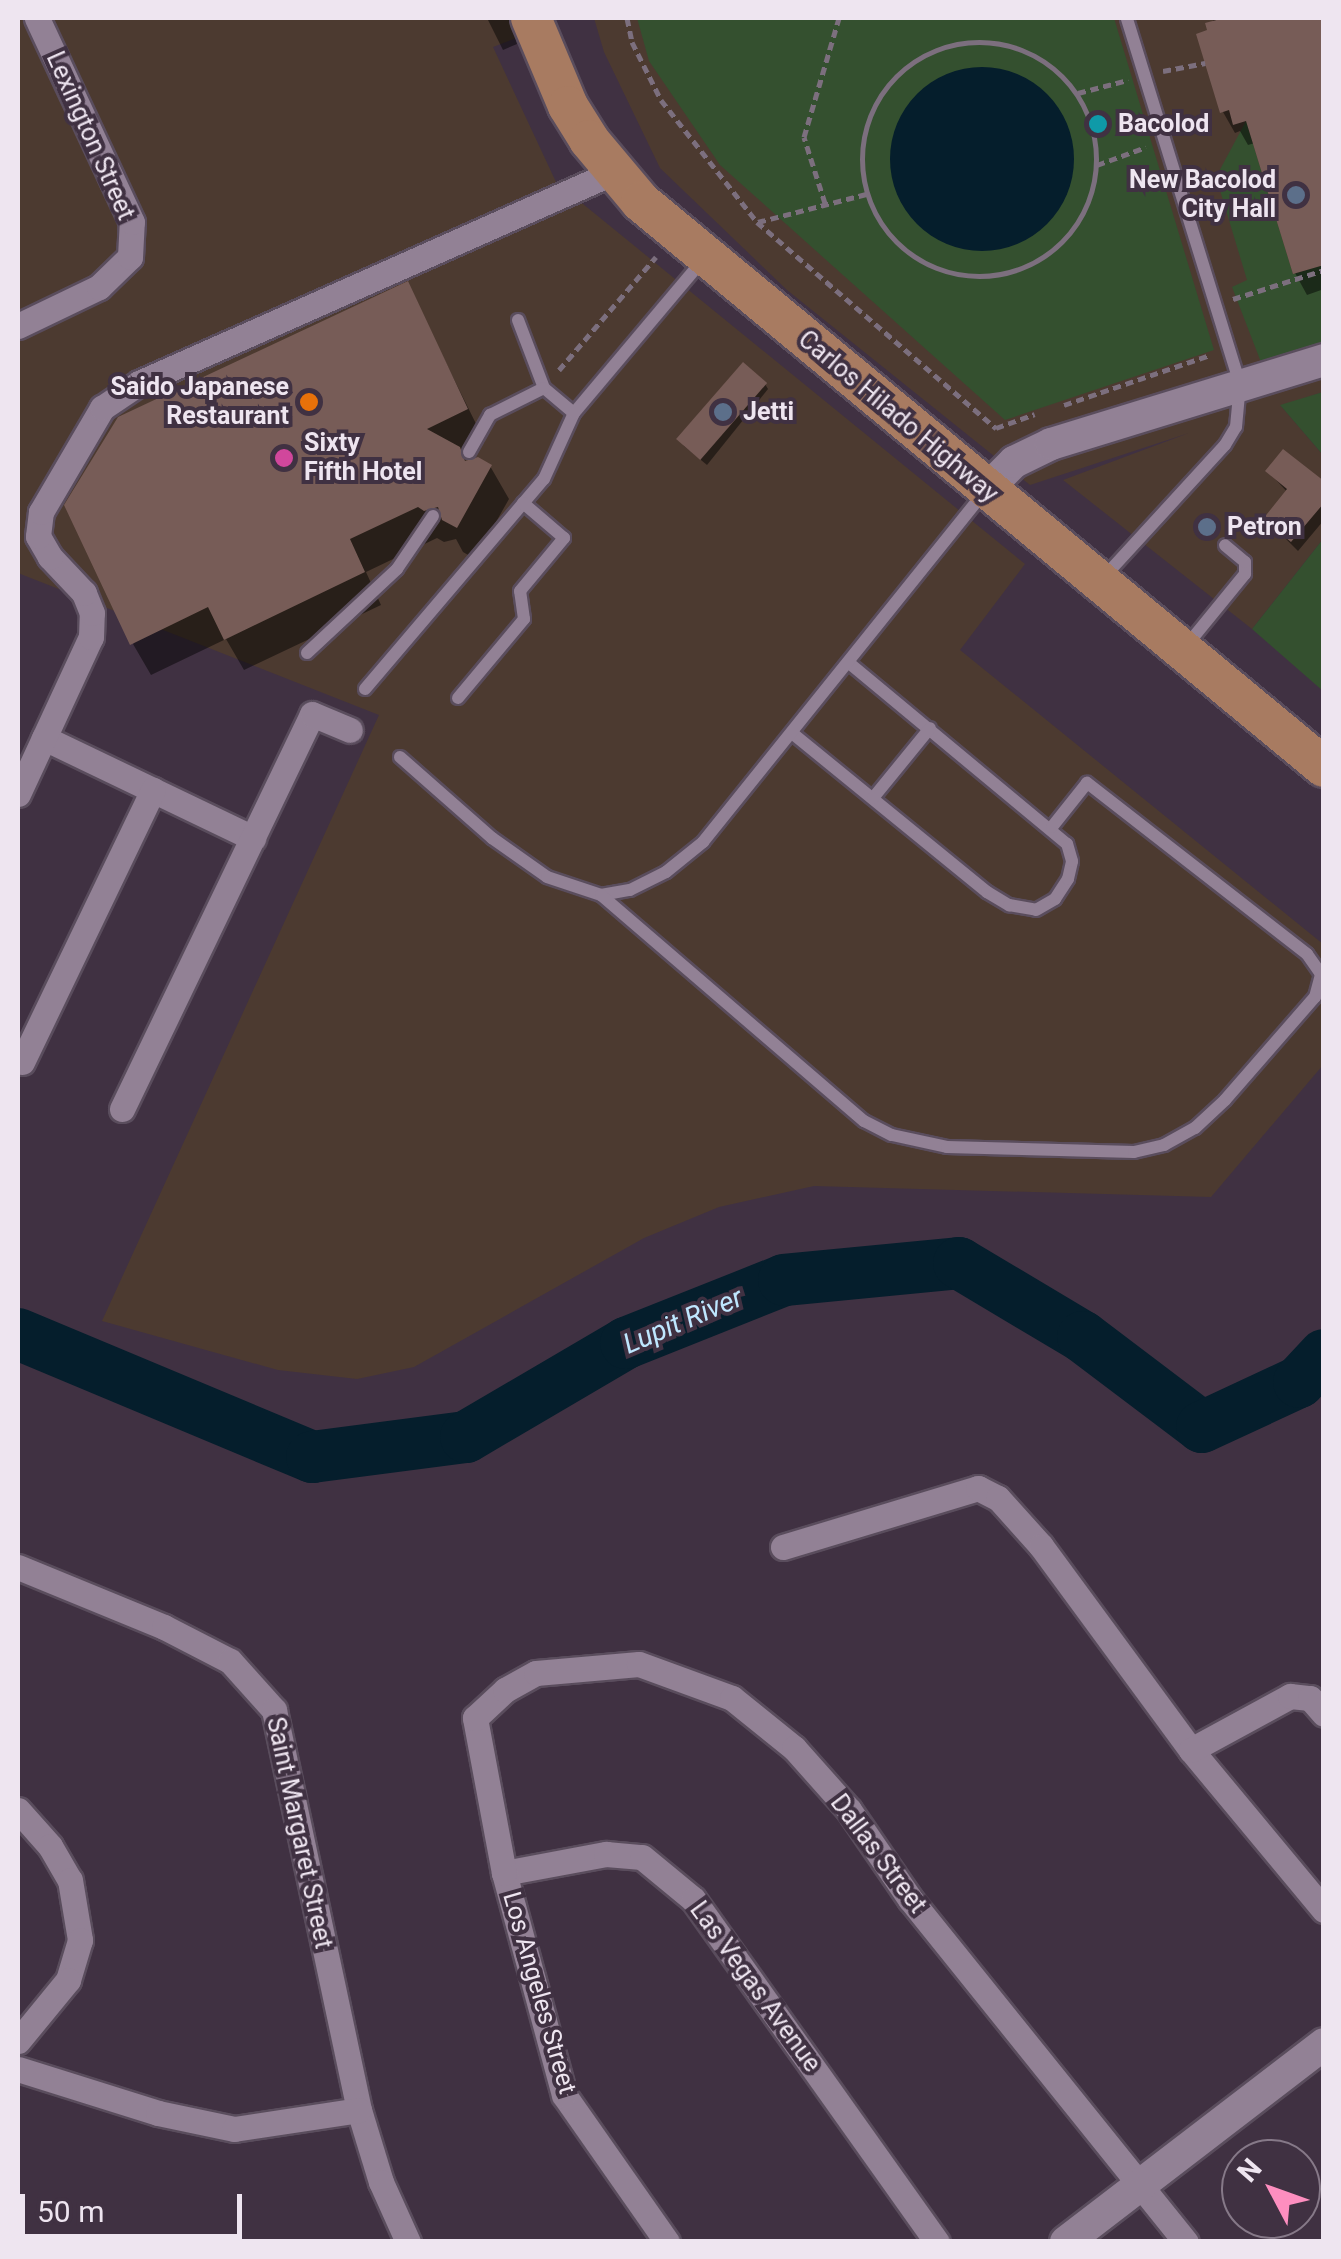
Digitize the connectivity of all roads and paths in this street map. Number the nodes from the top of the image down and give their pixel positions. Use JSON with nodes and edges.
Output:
{"nodes":[{"id":1,"x":37,"y":18,"type":"edge"},
{"id":2,"x":531,"y":18,"type":"edge"},
{"id":3,"x":628,"y":18,"type":"edge"},
{"id":4,"x":839,"y":18,"type":"edge"},
{"id":5,"x":1127,"y":18,"type":"edge"},
{"id":6,"x":1164,"y":139,"type":"junction"},
{"id":7,"x":1097,"y":166,"type":"junction"},
{"id":8,"x":614,"y":172,"type":"junction"},
{"id":9,"x":866,"y":194,"type":"junction"},
{"id":10,"x":825,"y":203,"type":"junction"},
{"id":11,"x":758,"y":222,"type":"junction"},
{"id":12,"x":691,"y":245,"type":"junction"},
{"id":13,"x":1324,"y":270,"type":"edge"},
{"id":14,"x":1216,"y":304,"type":"junction"},
{"id":15,"x":518,"y":320,"type":"dead end"},
{"id":16,"x":18,"y":326,"type":"edge"},
{"id":17,"x":1229,"y":348,"type":"junction"},
{"id":18,"x":1324,"y":360,"type":"edge"},
{"id":19,"x":1240,"y":384,"type":"junction"},
{"id":20,"x":544,"y":388,"type":"junction"},
{"id":21,"x":574,"y":413,"type":"junction"},
{"id":22,"x":470,"y":452,"type":"dead end"},
{"id":23,"x":986,"y":490,"type":"junction"},
{"id":24,"x":1174,"y":501,"type":"junction"},
{"id":25,"x":524,"y":503,"type":"junction"},
{"id":26,"x":1186,"y":512,"type":"dead end"},
{"id":27,"x":434,"y":516,"type":"dead end"},
{"id":28,"x":1225,"y":545,"type":"dead end"},
{"id":29,"x":1099,"y":582,"type":"junction"},
{"id":30,"x":1182,"y":651,"type":"junction"},
{"id":31,"x":307,"y":653,"type":"dead end"},
{"id":32,"x":849,"y":663,"type":"junction"},
{"id":33,"x":365,"y":689,"type":"dead end"},
{"id":34,"x":458,"y":698,"type":"dead end"},
{"id":35,"x":930,"y":728,"type":"junction"},
{"id":36,"x":350,"y":730,"type":"dead end"},
{"id":37,"x":792,"y":733,"type":"junction"},
{"id":38,"x":44,"y":738,"type":"junction"},
{"id":39,"x":400,"y":757,"type":"dead end"},
{"id":40,"x":1324,"y":767,"type":"edge"},
{"id":41,"x":153,"y":790,"type":"junction"},
{"id":42,"x":18,"y":794,"type":"edge"},
{"id":43,"x":873,"y":798,"type":"junction"},
{"id":44,"x":1052,"y":827,"type":"junction"},
{"id":45,"x":253,"y":838,"type":"junction"},
{"id":46,"x":601,"y":895,"type":"junction"},
{"id":47,"x":22,"y":1062,"type":"dead end"},
{"id":48,"x":122,"y":1109,"type":"dead end"},
{"id":49,"x":783,"y":1548,"type":"dead end"},
{"id":50,"x":18,"y":1567,"type":"edge"},
{"id":51,"x":1324,"y":1714,"type":"edge"},
{"id":52,"x":475,"y":1718,"type":"joint"},
{"id":53,"x":1191,"y":1750,"type":"junction"},
{"id":54,"x":18,"y":1810,"type":"edge"},
{"id":55,"x":504,"y":1873,"type":"junction"},
{"id":56,"x":1324,"y":1910,"type":"edge"},
{"id":57,"x":18,"y":2041,"type":"edge"},
{"id":58,"x":1324,"y":2044,"type":"edge"},
{"id":59,"x":18,"y":2069,"type":"edge"},
{"id":60,"x":359,"y":2110,"type":"junction"},
{"id":61,"x":1142,"y":2182,"type":"junction"},
{"id":62,"x":408,"y":2242,"type":"edge"},
{"id":63,"x":667,"y":2242,"type":"edge"},
{"id":64,"x":937,"y":2242,"type":"edge"},
{"id":65,"x":1066,"y":2242,"type":"edge"},
{"id":66,"x":1186,"y":2242,"type":"edge"}],
"edges":[{"from":1,"to":16,"type":"street","name":"Lexington Street"},
{"from":2,"to":8,"type":"main road","name":"Carlos Hilado Highway"},
{"from":3,"to":11,"type":"path"},
{"from":4,"to":10,"type":"path"},
{"from":5,"to":6,"type":"lane"},
{"from":6,"to":7,"type":"path"},
{"from":6,"to":14,"type":"lane"},
{"from":7,"to":9,"type":"path"},
{"from":7,"to":9,"type":"path"},
{"from":8,"to":12,"type":"main road","name":"Carlos Hilado Highway"},
{"from":8,"to":38,"type":"street"},
{"from":9,"to":10,"type":"path"},
{"from":10,"to":11,"type":"path"},
{"from":11,"to":17,"type":"path"},
{"from":12,"to":20,"type":"path"},
{"from":12,"to":21,"type":"lane"},
{"from":12,"to":23,"type":"main road","name":"Carlos Hilado Highway"},
{"from":13,"to":14,"type":"path"},
{"from":14,"to":17,"type":"lane"},
{"from":15,"to":20,"type":"lane"},
{"from":17,"to":19,"type":"lane"},
{"from":18,"to":19,"type":"street"},
{"from":19,"to":23,"type":"street"},
{"from":19,"to":24,"type":"lane"},
{"from":20,"to":21,"type":"lane"},
{"from":20,"to":22,"type":"lane"},
{"from":21,"to":25,"type":"lane"},
{"from":23,"to":29,"type":"main road","name":"Carlos Hilado Highway"},
{"from":23,"to":32,"type":"lane"},
{"from":24,"to":26,"type":"lane"},
{"from":24,"to":29,"type":"lane"},
{"from":25,"to":33,"type":"lane"},
{"from":25,"to":34,"type":"lane"},
{"from":27,"to":31,"type":"lane"},
{"from":28,"to":30,"type":"lane"},
{"from":29,"to":30,"type":"main road","name":"Carlos Hilado Highway"},
{"from":30,"to":40,"type":"main road","name":"Carlos Hilado Highway"},
{"from":32,"to":35,"type":"lane"},
{"from":32,"to":37,"type":"lane"},
{"from":35,"to":43,"type":"lane"},
{"from":35,"to":44,"type":"lane"},
{"from":36,"to":45,"type":"street"},
{"from":37,"to":43,"type":"lane"},
{"from":37,"to":46,"type":"lane"},
{"from":38,"to":41,"type":"street"},
{"from":38,"to":42,"type":"street"},
{"from":39,"to":46,"type":"lane"},
{"from":41,"to":45,"type":"street"},
{"from":41,"to":47,"type":"street"},
{"from":43,"to":44,"type":"lane"},
{"from":44,"to":46,"type":"lane"},
{"from":45,"to":48,"type":"street"},
{"from":49,"to":53,"type":"street"},
{"from":50,"to":60,"type":"street","name":"Saint Margaret Street"},
{"from":51,"to":53,"type":"street"},
{"from":52,"to":55,"type":"street","name":"Los Angeles Street"},
{"from":52,"to":61,"type":"street","name":"Dallas Street"},
{"from":53,"to":56,"type":"street"},
{"from":54,"to":57,"type":"street"},
{"from":55,"to":63,"type":"street","name":"Los Angeles Street"},
{"from":55,"to":64,"type":"street","name":"Las Vegas Avenue"},
{"from":58,"to":61,"type":"street"},
{"from":59,"to":60,"type":"street"},
{"from":60,"to":62,"type":"street","name":"Saint Margaret Street"},
{"from":61,"to":65,"type":"street"},
{"from":61,"to":66,"type":"street","name":"Dallas Street"}]}
